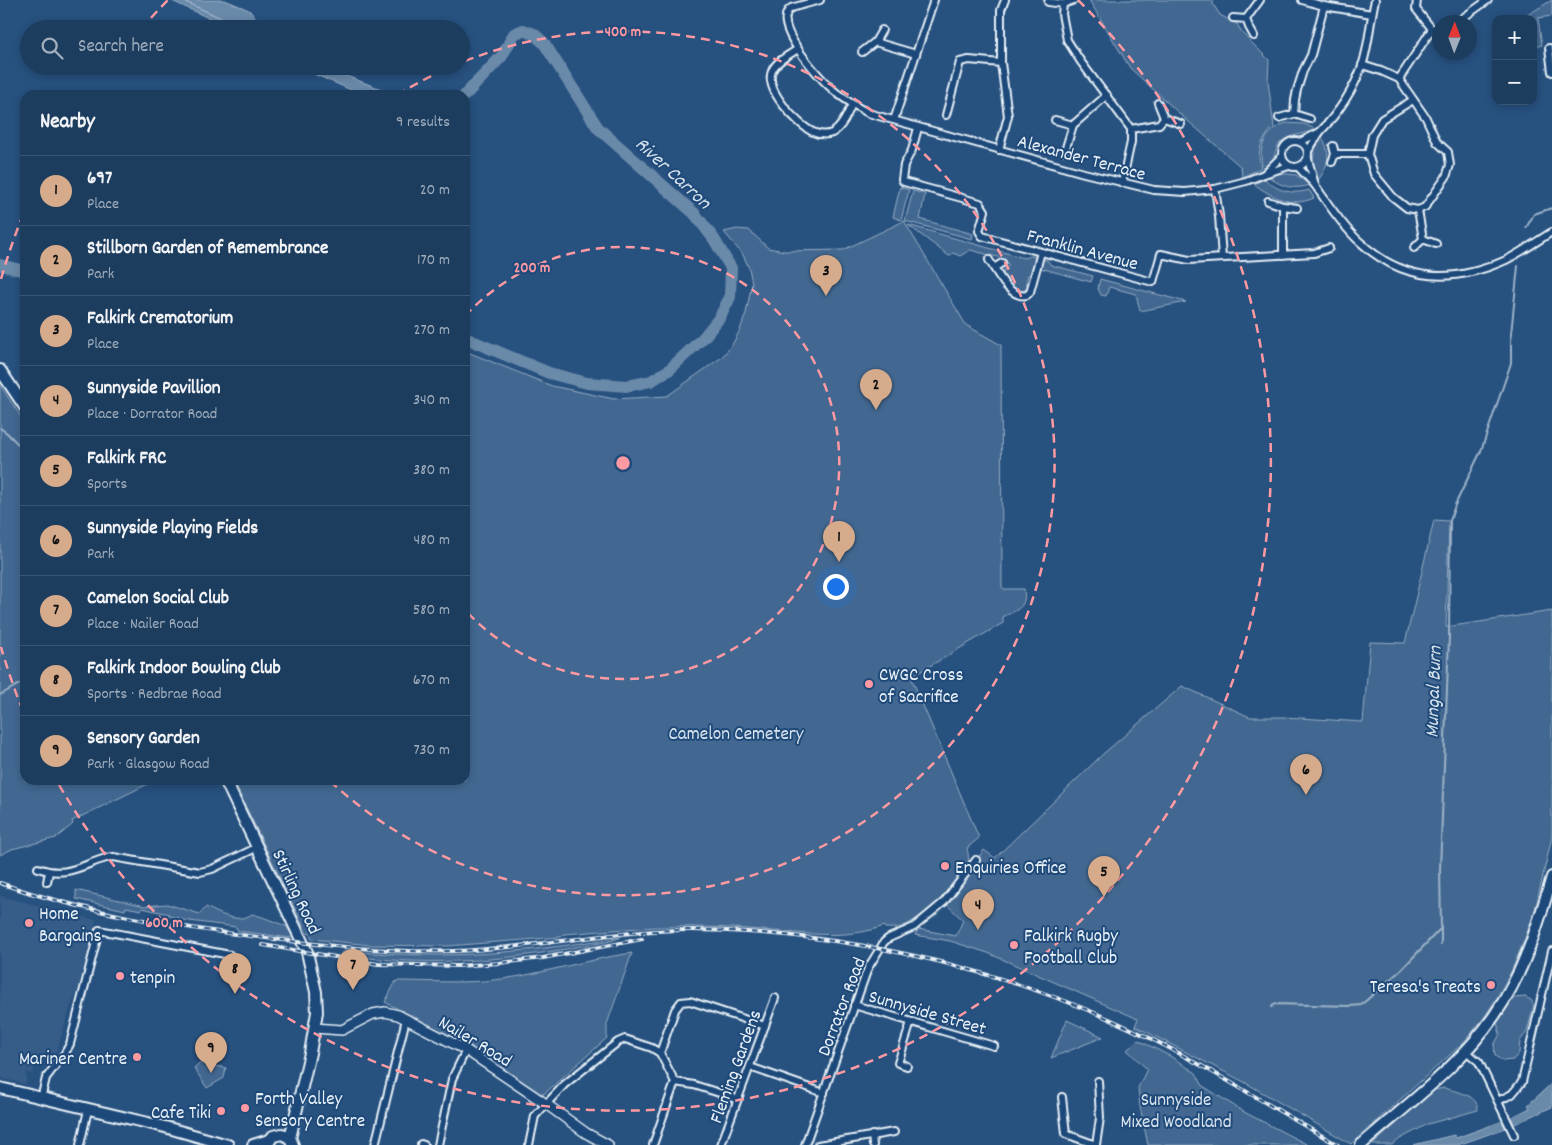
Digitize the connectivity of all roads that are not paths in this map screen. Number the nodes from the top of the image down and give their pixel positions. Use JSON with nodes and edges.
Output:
{"nodes":[{"id":1,"x":820,"y":0,"type":"edge"},
{"id":2,"x":934,"y":0,"type":"edge"},
{"id":3,"x":1005,"y":0,"type":"edge"},
{"id":4,"x":1074,"y":0,"type":"edge"},
{"id":5,"x":1260,"y":0,"type":"edge"},
{"id":6,"x":1302,"y":0,"type":"edge"},
{"id":7,"x":1374,"y":0,"type":"edge"},
{"id":8,"x":1417,"y":0,"type":"edge"},
{"id":9,"x":1488,"y":0,"type":"edge"},
{"id":10,"x":1048,"y":2,"type":"dead end"},
{"id":11,"x":1063,"y":4,"type":"junction"},
{"id":12,"x":1324,"y":6,"type":"junction"},
{"id":13,"x":1372,"y":14,"type":"junction"},
{"id":14,"x":1467,"y":15,"type":"edge"},
{"id":15,"x":1233,"y":18,"type":"dead end"},
{"id":16,"x":1246,"y":19,"type":"junction"},
{"id":17,"x":1432,"y":29,"type":"joint"},
{"id":18,"x":882,"y":30,"type":"dead end"},
{"id":19,"x":1254,"y":36,"type":"dead end"},
{"id":20,"x":875,"y":42,"type":"junction"},
{"id":21,"x":1549,"y":48,"type":"dead end"},
{"id":22,"x":798,"y":49,"type":"junction"},
{"id":23,"x":862,"y":52,"type":"dead end"},
{"id":24,"x":916,"y":54,"type":"junction"},
{"id":25,"x":1001,"y":63,"type":"junction"},
{"id":26,"x":1362,"y":65,"type":"junction"},
{"id":27,"x":1552,"y":72,"type":"edge"},
{"id":28,"x":1399,"y":79,"type":"junction"},
{"id":29,"x":1107,"y":95,"type":"junction"},
{"id":30,"x":1413,"y":100,"type":"junction"},
{"id":31,"x":1158,"y":103,"type":"dead end"},
{"id":32,"x":852,"y":104,"type":"junction"},
{"id":33,"x":1294,"y":114,"type":"junction"},
{"id":34,"x":946,"y":115,"type":"dead end"},
{"id":35,"x":1164,"y":118,"type":"junction"},
{"id":36,"x":1279,"y":118,"type":"dead end"},
{"id":37,"x":1310,"y":119,"type":"dead end"},
{"id":38,"x":894,"y":120,"type":"junction"},
{"id":39,"x":1055,"y":120,"type":"dead end"},
{"id":40,"x":1074,"y":124,"type":"junction"},
{"id":41,"x":1181,"y":124,"type":"dead end"},
{"id":42,"x":918,"y":128,"type":"junction"},
{"id":43,"x":1131,"y":129,"type":"junction"},
{"id":44,"x":1320,"y":132,"type":"junction"},
{"id":45,"x":1300,"y":142,"type":"junction"},
{"id":46,"x":1333,"y":146,"type":"dead end"},
{"id":47,"x":999,"y":150,"type":"junction"},
{"id":48,"x":1065,"y":151,"type":"dead end"},
{"id":49,"x":1308,"y":151,"type":"junction"},
{"id":50,"x":1335,"y":154,"type":"junction"},
{"id":51,"x":1368,"y":154,"type":"junction"},
{"id":52,"x":1282,"y":156,"type":"junction"},
{"id":53,"x":1308,"y":159,"type":"junction"},
{"id":54,"x":1332,"y":162,"type":"dead end"},
{"id":55,"x":1289,"y":166,"type":"junction"},
{"id":56,"x":1298,"y":167,"type":"junction"},
{"id":57,"x":1264,"y":174,"type":"junction"},
{"id":58,"x":1122,"y":183,"type":"junction"},
{"id":59,"x":1315,"y":185,"type":"junction"},
{"id":60,"x":1215,"y":189,"type":"junction"},
{"id":61,"x":1268,"y":200,"type":"dead end"},
{"id":62,"x":1283,"y":206,"type":"junction"},
{"id":63,"x":1296,"y":208,"type":"dead end"},
{"id":64,"x":1418,"y":210,"type":"junction"},
{"id":65,"x":1552,"y":232,"type":"edge"},
{"id":66,"x":1423,"y":239,"type":"junction"},
{"id":67,"x":1436,"y":244,"type":"dead end"},
{"id":68,"x":1328,"y":248,"type":"dead end"},
{"id":69,"x":1414,"y":248,"type":"dead end"},
{"id":70,"x":1041,"y":252,"type":"junction"},
{"id":71,"x":1283,"y":255,"type":"junction"},
{"id":72,"x":1222,"y":258,"type":"junction"},
{"id":73,"x":989,"y":260,"type":"dead end"},
{"id":74,"x":1002,"y":263,"type":"dead end"},
{"id":75,"x":994,"y":268,"type":"junction"},
{"id":76,"x":0,"y":370,"type":"edge"},
{"id":77,"x":20,"y":400,"type":"edge"},
{"id":78,"x":228,"y":785,"type":"edge"},
{"id":79,"x":258,"y":847,"type":"junction"},
{"id":80,"x":976,"y":860,"type":"dead end"},
{"id":81,"x":38,"y":868,"type":"dead end"},
{"id":82,"x":50,"y":872,"type":"junction"},
{"id":83,"x":1552,"y":877,"type":"edge"},
{"id":84,"x":47,"y":882,"type":"dead end"},
{"id":85,"x":1552,"y":951,"type":"edge"},
{"id":86,"x":230,"y":955,"type":"dead end"},
{"id":87,"x":775,"y":998,"type":"dead end"},
{"id":88,"x":854,"y":1005,"type":"junction"},
{"id":89,"x":406,"y":1018,"type":"junction"},
{"id":90,"x":911,"y":1022,"type":"junction"},
{"id":91,"x":765,"y":1026,"type":"junction"},
{"id":92,"x":314,"y":1028,"type":"junction"},
{"id":93,"x":994,"y":1046,"type":"dead end"},
{"id":94,"x":466,"y":1050,"type":"junction"},
{"id":95,"x":1466,"y":1050,"type":"junction"},
{"id":96,"x":660,"y":1053,"type":"junction"},
{"id":97,"x":907,"y":1066,"type":"dead end"},
{"id":98,"x":750,"y":1067,"type":"junction"},
{"id":99,"x":1098,"y":1081,"type":"dead end"},
{"id":100,"x":674,"y":1082,"type":"junction"},
{"id":101,"x":0,"y":1088,"type":"edge"},
{"id":102,"x":824,"y":1093,"type":"junction"},
{"id":103,"x":1062,"y":1097,"type":"dead end"},
{"id":104,"x":41,"y":1099,"type":"junction"},
{"id":105,"x":737,"y":1100,"type":"junction"},
{"id":106,"x":1498,"y":1101,"type":"junction"},
{"id":107,"x":546,"y":1104,"type":"junction"},
{"id":108,"x":88,"y":1110,"type":"junction"},
{"id":109,"x":297,"y":1111,"type":"junction"},
{"id":110,"x":894,"y":1132,"type":"dead end"},
{"id":111,"x":1514,"y":1134,"type":"dead end"},
{"id":112,"x":872,"y":1136,"type":"junction"},
{"id":113,"x":271,"y":1140,"type":"edge"},
{"id":114,"x":292,"y":1142,"type":"edge"},
{"id":115,"x":80,"y":1145,"type":"edge"},
{"id":116,"x":228,"y":1145,"type":"edge"},
{"id":117,"x":253,"y":1145,"type":"edge"},
{"id":118,"x":375,"y":1145,"type":"edge"},
{"id":119,"x":438,"y":1145,"type":"edge"},
{"id":120,"x":529,"y":1145,"type":"edge"},
{"id":121,"x":608,"y":1145,"type":"edge"},
{"id":122,"x":653,"y":1145,"type":"edge"},
{"id":123,"x":721,"y":1145,"type":"edge"},
{"id":124,"x":805,"y":1145,"type":"edge"},
{"id":125,"x":818,"y":1145,"type":"edge"},
{"id":126,"x":873,"y":1145,"type":"edge"},
{"id":127,"x":1096,"y":1145,"type":"edge"},
{"id":128,"x":1361,"y":1145,"type":"edge"}],
"edges":[{"from":1,"to":22,"type":"street","name":"Alexander Terrace"},
{"from":2,"to":24,"type":"street"},
{"from":3,"to":25,"type":"street"},
{"from":4,"to":11,"type":"street"},
{"from":5,"to":16,"type":"street"},
{"from":6,"to":12,"type":"street"},
{"from":7,"to":13,"type":"street"},
{"from":8,"to":17,"type":"street"},
{"from":9,"to":14,"type":"street"},
{"from":10,"to":11,"type":"street"},
{"from":11,"to":29,"type":"street"},
{"from":12,"to":13,"type":"street"},
{"from":12,"to":33,"type":"street"},
{"from":13,"to":26,"type":"street"},
{"from":15,"to":16,"type":"street"},
{"from":16,"to":19,"type":"street"},
{"from":17,"to":28,"type":"street"},
{"from":18,"to":20,"type":"street"},
{"from":20,"to":23,"type":"street"},
{"from":20,"to":24,"type":"street"},
{"from":21,"to":27,"type":"street"},
{"from":22,"to":32,"type":"street","name":"Alexander Terrace"},
{"from":22,"to":32,"type":"street"},
{"from":24,"to":38,"type":"street"},
{"from":25,"to":34,"type":"street"},
{"from":25,"to":47,"type":"street"},
{"from":26,"to":28,"type":"street"},
{"from":26,"to":44,"type":"street"},
{"from":28,"to":30,"type":"street"},
{"from":29,"to":40,"type":"street"},
{"from":29,"to":43,"type":"street"},
{"from":30,"to":51,"type":"street"},
{"from":30,"to":64,"type":"street"},
{"from":31,"to":35,"type":"street"},
{"from":32,"to":38,"type":"street","name":"Alexander Terrace"},
{"from":33,"to":36,"type":"street"},
{"from":33,"to":37,"type":"street"},
{"from":35,"to":41,"type":"street"},
{"from":35,"to":43,"type":"street"},
{"from":38,"to":42,"type":"street","name":"Alexander Terrace"},
{"from":39,"to":40,"type":"street"},
{"from":40,"to":48,"type":"street"},
{"from":42,"to":47,"type":"street","name":"Alexander Terrace"},
{"from":42,"to":70,"type":"street","name":"Franklin Avenue"},
{"from":43,"to":58,"type":"street"},
{"from":44,"to":45,"type":"street"},
{"from":44,"to":49,"type":"street"},
{"from":45,"to":49,"type":"street"},
{"from":45,"to":52,"type":"street"},
{"from":46,"to":50,"type":"street"},
{"from":47,"to":58,"type":"street","name":"Alexander Terrace"},
{"from":49,"to":53,"type":"street"},
{"from":50,"to":51,"type":"street"},
{"from":50,"to":54,"type":"street"},
{"from":51,"to":64,"type":"street"},
{"from":52,"to":55,"type":"street"},
{"from":52,"to":57,"type":"street"},
{"from":53,"to":56,"type":"street"},
{"from":53,"to":59,"type":"street"},
{"from":55,"to":56,"type":"street"},
{"from":55,"to":57,"type":"street","name":"Alexander Terrace"},
{"from":56,"to":59,"type":"street"},
{"from":57,"to":60,"type":"street","name":"Alexander Terrace"},
{"from":58,"to":60,"type":"street","name":"Alexander Terrace"},
{"from":59,"to":65,"type":"street"},
{"from":60,"to":72,"type":"street"},
{"from":61,"to":62,"type":"street"},
{"from":62,"to":63,"type":"street"},
{"from":62,"to":71,"type":"street"},
{"from":64,"to":66,"type":"street"},
{"from":66,"to":67,"type":"street"},
{"from":66,"to":69,"type":"street"},
{"from":68,"to":71,"type":"street","name":"Franklin Avenue"},
{"from":70,"to":72,"type":"street","name":"Franklin Avenue"},
{"from":70,"to":75,"type":"street"},
{"from":71,"to":72,"type":"street","name":"Franklin Avenue"},
{"from":73,"to":75,"type":"street"},
{"from":74,"to":75,"type":"street"},
{"from":76,"to":77,"type":"main road"},
{"from":78,"to":79,"type":"main road","name":"Stirling Road"},
{"from":79,"to":82,"type":"street"},
{"from":79,"to":92,"type":"main road","name":"Stirling Road"},
{"from":80,"to":88,"type":"street","name":"Dorrator Road"},
{"from":81,"to":82,"type":"street"},
{"from":82,"to":84,"type":"street"},
{"from":83,"to":95,"type":"main road"},
{"from":85,"to":106,"type":"street"},
{"from":86,"to":104,"type":"street"},
{"from":87,"to":91,"type":"street","name":"Fleming Gardens"},
{"from":88,"to":90,"type":"street","name":"Sunnyside Street"},
{"from":88,"to":102,"type":"street","name":"Dorrator Road"},
{"from":89,"to":92,"type":"street","name":"Nailer Road"},
{"from":89,"to":94,"type":"street","name":"Nailer Road"},
{"from":89,"to":118,"type":"street"},
{"from":90,"to":93,"type":"street","name":"Sunnyside Street"},
{"from":90,"to":97,"type":"street"},
{"from":91,"to":96,"type":"street"},
{"from":91,"to":98,"type":"street","name":"Fleming Gardens"},
{"from":92,"to":109,"type":"main road","name":"Stirling Road"},
{"from":94,"to":107,"type":"street","name":"Nailer Road"},
{"from":94,"to":119,"type":"street"},
{"from":95,"to":106,"type":"street"},
{"from":95,"to":128,"type":"main road"},
{"from":96,"to":100,"type":"street"},
{"from":96,"to":107,"type":"street"},
{"from":98,"to":102,"type":"street"},
{"from":98,"to":105,"type":"street","name":"Fleming Gardens"},
{"from":99,"to":127,"type":"street"},
{"from":100,"to":105,"type":"street"},
{"from":100,"to":122,"type":"street"},
{"from":101,"to":104,"type":"main road"},
{"from":102,"to":124,"type":"street","name":"Dorrator Road"},
{"from":103,"to":127,"type":"street"},
{"from":104,"to":108,"type":"main road"},
{"from":105,"to":123,"type":"street","name":"Fleming Gardens"},
{"from":106,"to":111,"type":"street"},
{"from":107,"to":120,"type":"street"},
{"from":107,"to":121,"type":"street","name":"Nailer Road"},
{"from":108,"to":115,"type":"street"},
{"from":108,"to":116,"type":"main road"},
{"from":109,"to":113,"type":"main road","name":"Stirling Road"},
{"from":109,"to":114,"type":"main road","name":"Stirling Road"},
{"from":110,"to":112,"type":"street"},
{"from":112,"to":125,"type":"street"},
{"from":112,"to":126,"type":"street"},
{"from":113,"to":114,"type":"main road"},
{"from":113,"to":117,"type":"main road"}]}
